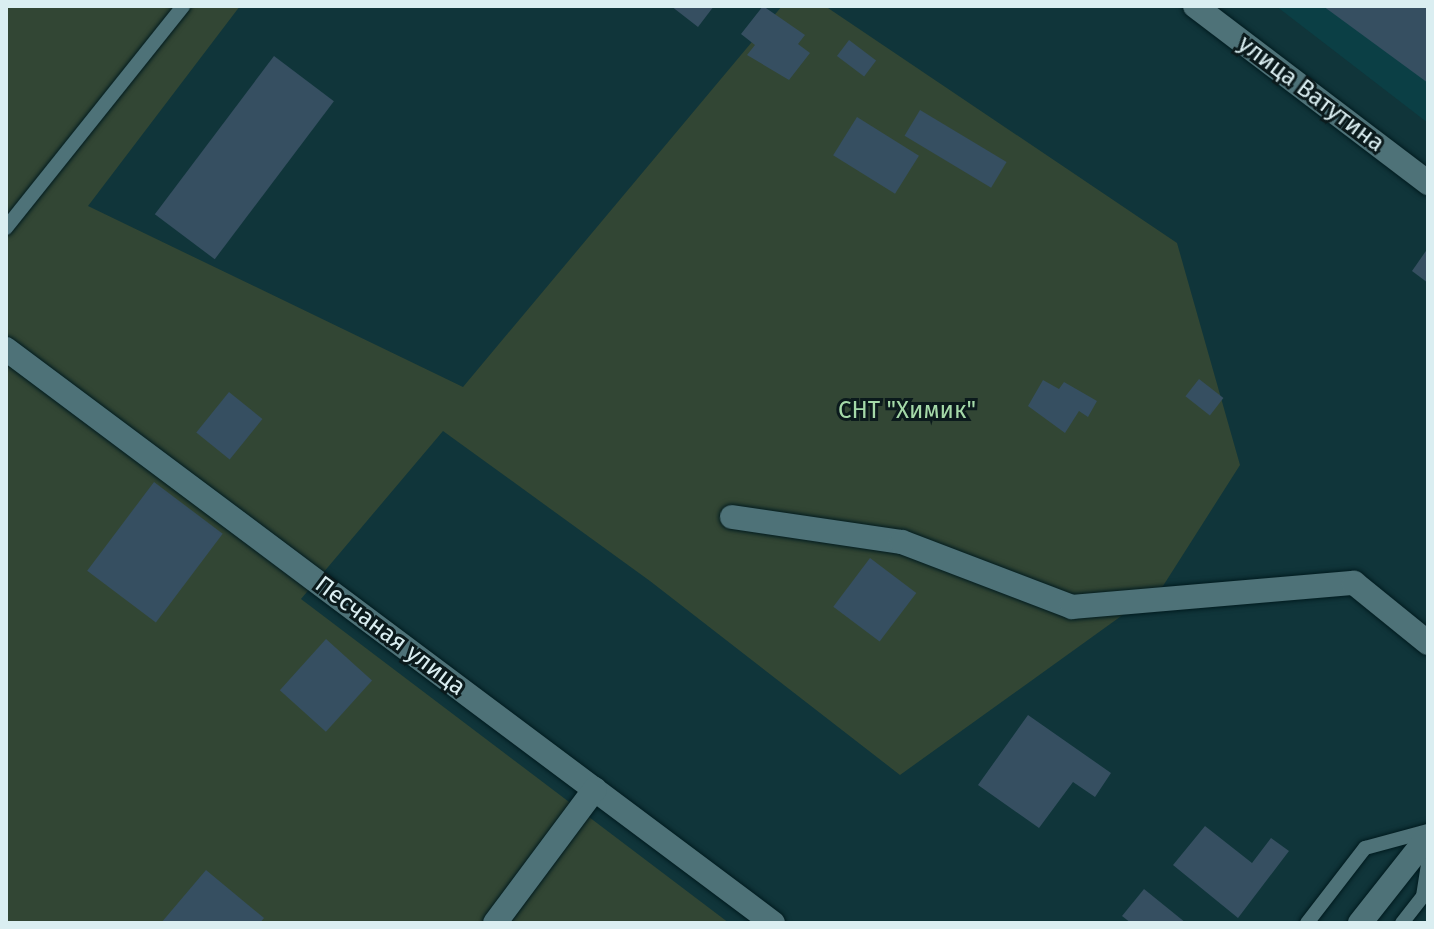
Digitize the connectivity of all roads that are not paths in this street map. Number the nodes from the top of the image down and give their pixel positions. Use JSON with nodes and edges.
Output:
{"nodes":[{"id":1,"x":183,"y":6,"type":"edge"},
{"id":2,"x":1195,"y":6,"type":"edge"},
{"id":3,"x":1428,"y":183,"type":"edge"},
{"id":4,"x":6,"y":228,"type":"edge"},
{"id":5,"x":6,"y":349,"type":"edge"},
{"id":6,"x":732,"y":517,"type":"dead end"},
{"id":7,"x":1428,"y":643,"type":"edge"},
{"id":8,"x":595,"y":789,"type":"junction"},
{"id":9,"x":1428,"y":834,"type":"edge"},
{"id":10,"x":1428,"y":865,"type":"edge"},
{"id":11,"x":495,"y":923,"type":"edge"},
{"id":12,"x":773,"y":923,"type":"edge"},
{"id":13,"x":1307,"y":923,"type":"edge"},
{"id":14,"x":1360,"y":923,"type":"edge"},
{"id":15,"x":1402,"y":923,"type":"edge"}],
"edges":[{"from":1,"to":4,"type":"lane"},
{"from":2,"to":3,"type":"street","name":"улица Ватутина"},
{"from":5,"to":8,"type":"street","name":"Песчаная улица"},
{"from":6,"to":7,"type":"street"},
{"from":8,"to":11,"type":"street"},
{"from":8,"to":12,"type":"street","name":"Песчаная улица"},
{"from":9,"to":13,"type":"lane"},
{"from":9,"to":14,"type":"street"},
{"from":10,"to":15,"type":"lane"}]}
